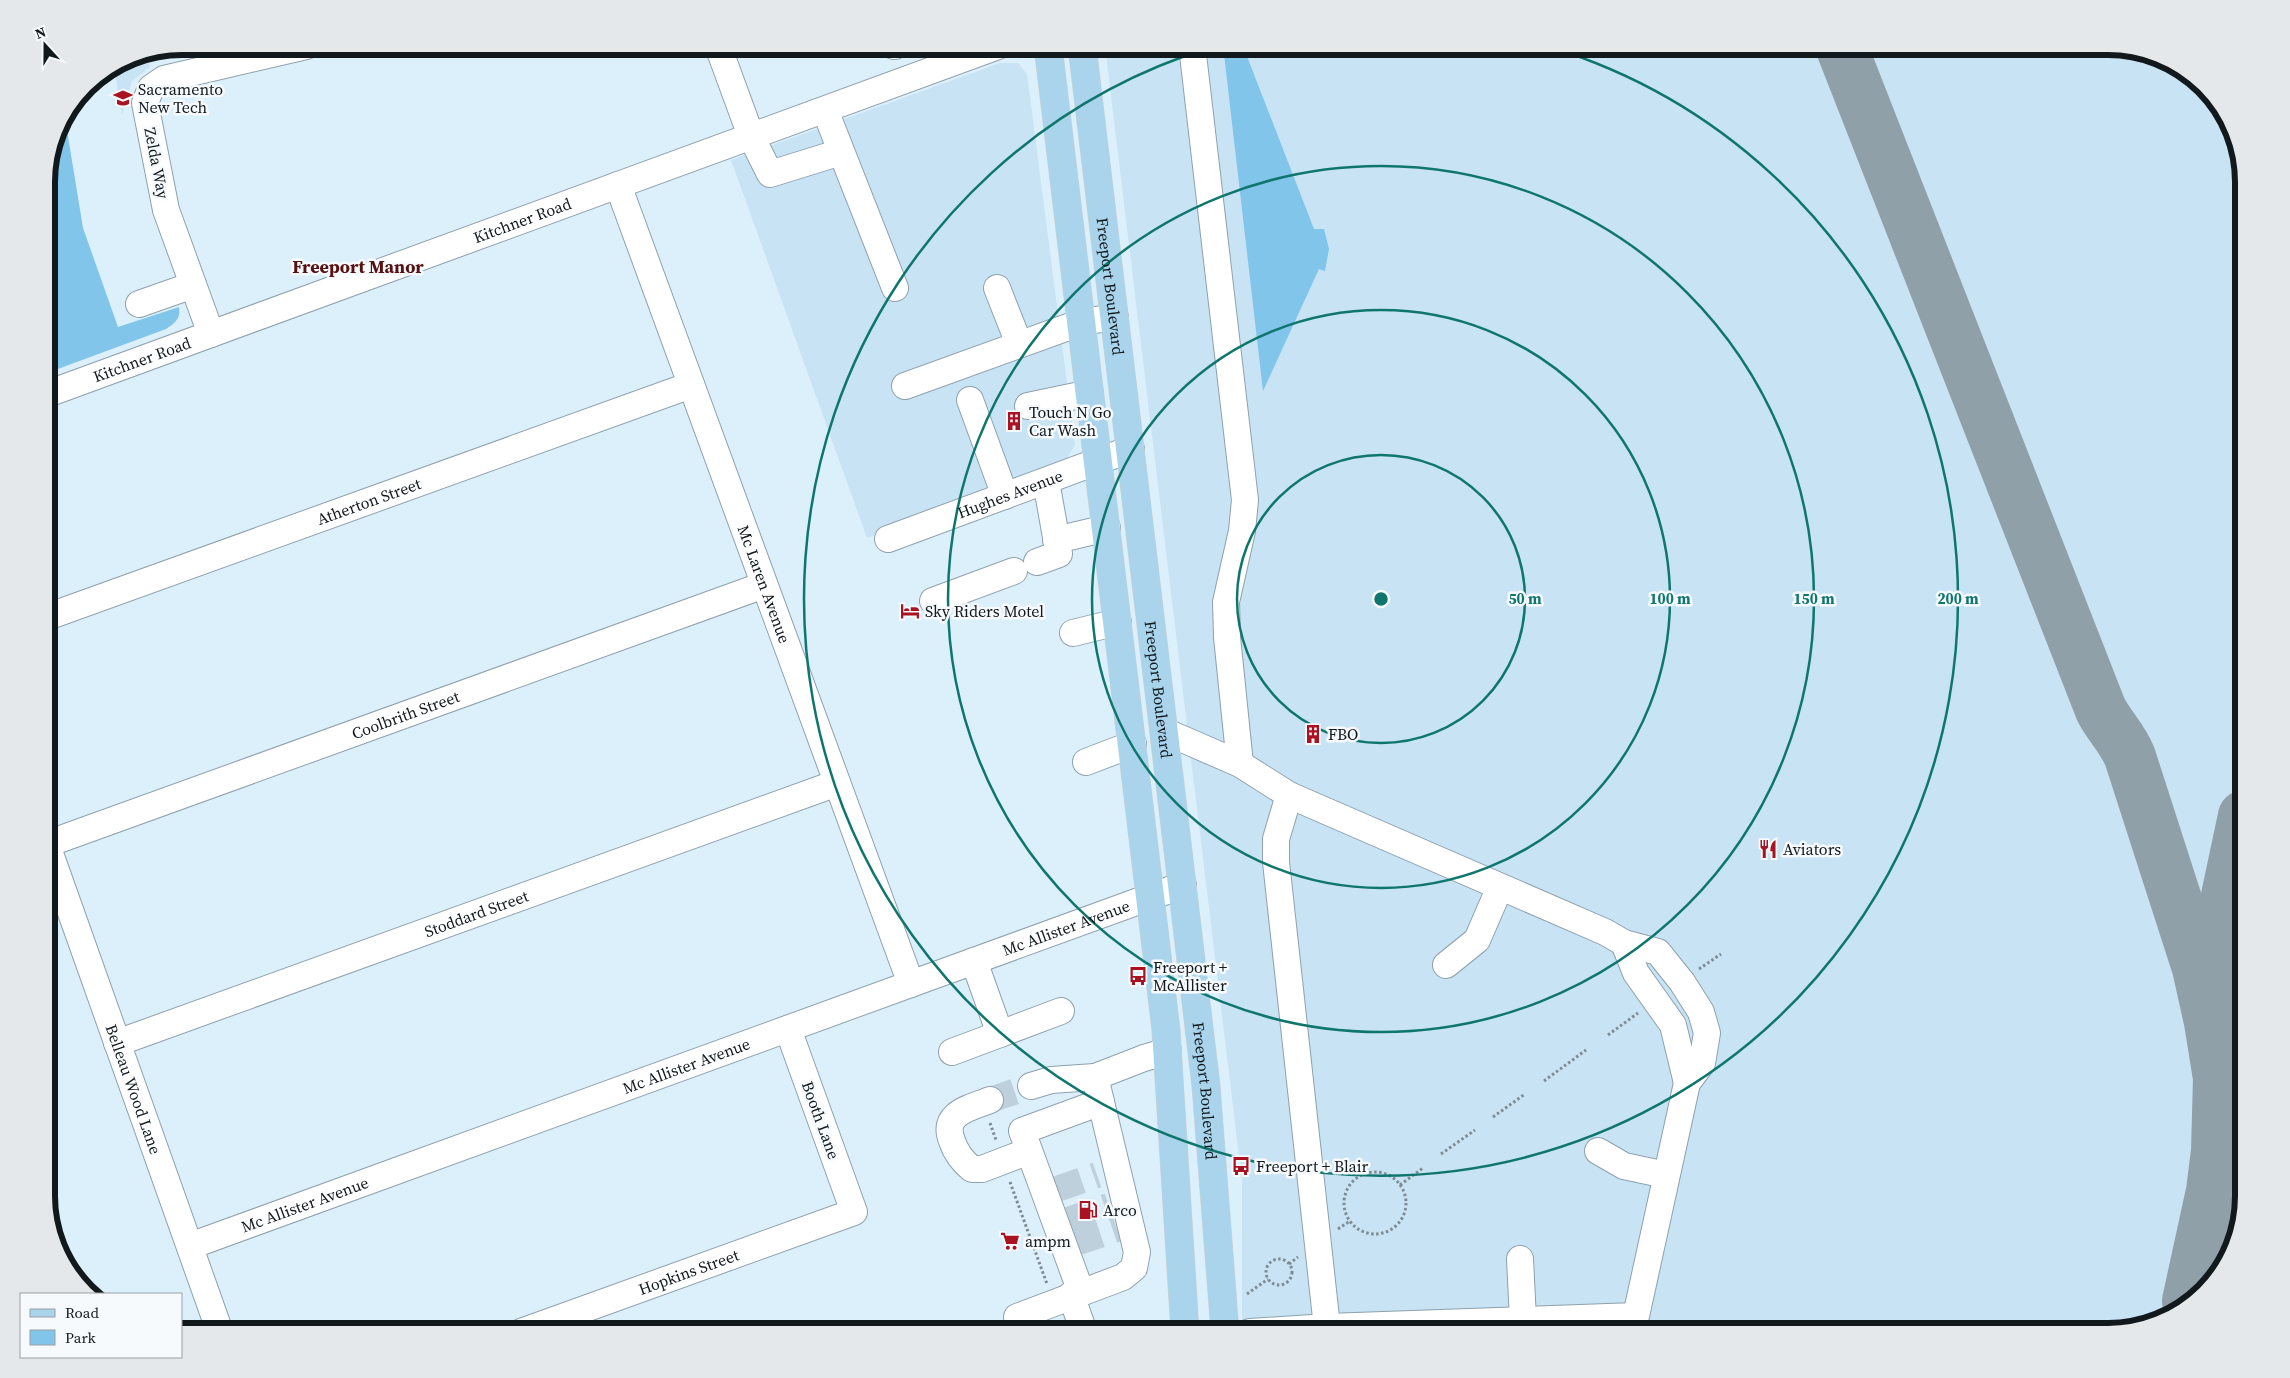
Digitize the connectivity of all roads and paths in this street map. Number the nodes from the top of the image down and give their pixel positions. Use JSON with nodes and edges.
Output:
{"nodes":[{"id":1,"x":267,"y":55,"type":"edge"},
{"id":2,"x":721,"y":55,"type":"edge"},
{"id":3,"x":953,"y":55,"type":"edge"},
{"id":4,"x":1049,"y":55,"type":"edge"},
{"id":5,"x":1083,"y":55,"type":"edge"},
{"id":6,"x":1193,"y":55,"type":"edge"},
{"id":7,"x":825,"y":110,"type":"junction"},
{"id":8,"x":751,"y":136,"type":"junction"},
{"id":9,"x":841,"y":152,"type":"junction"},
{"id":10,"x":618,"y":185,"type":"junction"},
{"id":11,"x":193,"y":284,"type":"junction"},
{"id":12,"x":895,"y":288,"type":"dead end"},
{"id":13,"x":997,"y":288,"type":"dead end"},
{"id":14,"x":139,"y":304,"type":"dead end"},
{"id":15,"x":1115,"y":317,"type":"junction"},
{"id":16,"x":1082,"y":322,"type":"junction"},
{"id":17,"x":211,"y":334,"type":"junction"},
{"id":18,"x":1019,"y":344,"type":"junction"},
{"id":19,"x":691,"y":385,"type":"junction"},
{"id":20,"x":905,"y":386,"type":"dead end"},
{"id":21,"x":55,"y":391,"type":"edge"},
{"id":22,"x":1090,"y":393,"type":"junction"},
{"id":23,"x":970,"y":400,"type":"dead end"},
{"id":24,"x":1028,"y":406,"type":"dead end"},
{"id":25,"x":1131,"y":449,"type":"junction"},
{"id":26,"x":1099,"y":461,"type":"junction"},
{"id":27,"x":1046,"y":481,"type":"junction"},
{"id":28,"x":1005,"y":496,"type":"junction"},
{"id":29,"x":1107,"y":528,"type":"junction"},
{"id":30,"x":888,"y":540,"type":"dead end"},
{"id":31,"x":1056,"y":540,"type":"junction"},
{"id":32,"x":764,"y":585,"type":"junction"},
{"id":33,"x":933,"y":601,"type":"dead end"},
{"id":34,"x":55,"y":614,"type":"edge"},
{"id":35,"x":1118,"y":622,"type":"junction"},
{"id":36,"x":1073,"y":633,"type":"dead end"},
{"id":37,"x":1164,"y":732,"type":"junction"},
{"id":38,"x":1133,"y":744,"type":"junction"},
{"id":39,"x":1086,"y":762,"type":"dead end"},
{"id":40,"x":1240,"y":764,"type":"junction"},
{"id":41,"x":837,"y":783,"type":"junction"},
{"id":42,"x":1289,"y":794,"type":"junction"},
{"id":43,"x":55,"y":842,"type":"edge"},
{"id":44,"x":55,"y":870,"type":"edge"},
{"id":45,"x":1183,"y":885,"type":"junction"},
{"id":46,"x":1500,"y":887,"type":"junction"},
{"id":47,"x":1152,"y":897,"type":"junction"},
{"id":48,"x":1721,"y":954,"type":"dead end"},
{"id":49,"x":974,"y":961,"type":"junction"},
{"id":50,"x":1446,"y":965,"type":"dead end"},
{"id":51,"x":1698,"y":970,"type":"dead end"},
{"id":52,"x":911,"y":984,"type":"junction"},
{"id":53,"x":1061,"y":1011,"type":"dead end"},
{"id":54,"x":1639,"y":1012,"type":"dead end"},
{"id":55,"x":788,"y":1029,"type":"junction"},
{"id":56,"x":1000,"y":1034,"type":"junction"},
{"id":57,"x":1608,"y":1035,"type":"dead end"},
{"id":58,"x":117,"y":1043,"type":"junction"},
{"id":59,"x":1586,"y":1050,"type":"dead end"},
{"id":60,"x":1168,"y":1051,"type":"junction"},
{"id":61,"x":952,"y":1052,"type":"dead end"},
{"id":62,"x":1095,"y":1077,"type":"junction"},
{"id":63,"x":1544,"y":1080,"type":"dead end"},
{"id":64,"x":1031,"y":1086,"type":"tunnel mouth"},
{"id":65,"x":1525,"y":1094,"type":"dead end"},
{"id":66,"x":990,"y":1100,"type":"tunnel mouth"},
{"id":67,"x":1101,"y":1102,"type":"junction"},
{"id":68,"x":1493,"y":1117,"type":"dead end"},
{"id":69,"x":1474,"y":1130,"type":"dead end"},
{"id":70,"x":1029,"y":1151,"type":"junction"},
{"id":71,"x":1598,"y":1151,"type":"dead end"},
{"id":72,"x":1441,"y":1154,"type":"dead end"},
{"id":73,"x":1423,"y":1168,"type":"dead end"},
{"id":74,"x":1666,"y":1175,"type":"junction"},
{"id":75,"x":1400,"y":1185,"type":"junction"},
{"id":76,"x":854,"y":1212,"type":"joint"},
{"id":77,"x":190,"y":1246,"type":"junction"},
{"id":78,"x":1520,"y":1259,"type":"dead end"},
{"id":79,"x":1268,"y":1279,"type":"junction"},
{"id":80,"x":1076,"y":1294,"type":"junction"},
{"id":81,"x":1247,"y":1294,"type":"dead end"},
{"id":82,"x":1016,"y":1317,"type":"dead end"},
{"id":83,"x":1523,"y":1320,"type":"junction"},
{"id":84,"x":217,"y":1323,"type":"edge"},
{"id":85,"x":546,"y":1323,"type":"edge"},
{"id":86,"x":1082,"y":1323,"type":"edge"},
{"id":87,"x":1184,"y":1323,"type":"edge"},
{"id":88,"x":1223,"y":1323,"type":"edge"},
{"id":89,"x":1327,"y":1323,"type":"edge"},
{"id":90,"x":1477,"y":1323,"type":"edge"},
{"id":91,"x":1607,"y":1323,"type":"edge"},
{"id":92,"x":1635,"y":1323,"type":"edge"}],
"edges":[{"from":1,"to":11,"type":"street","name":"Zelda Way"},
{"from":2,"to":8,"type":"street"},
{"from":3,"to":7,"type":"street","name":"Kitchner Road"},
{"from":4,"to":16,"type":"main road","name":"Freeport Boulevard"},
{"from":5,"to":15,"type":"main road","name":"Freeport Boulevard"},
{"from":6,"to":40,"type":"street"},
{"from":7,"to":8,"type":"street","name":"Kitchner Road"},
{"from":7,"to":9,"type":"street"},
{"from":8,"to":9,"type":"street"},
{"from":8,"to":10,"type":"street","name":"Kitchner Road"},
{"from":9,"to":12,"type":"street"},
{"from":10,"to":17,"type":"street","name":"Kitchner Road"},
{"from":10,"to":19,"type":"street","name":"Mc Laren Avenue"},
{"from":11,"to":14,"type":"street"},
{"from":11,"to":17,"type":"street","name":"Zelda Way"},
{"from":13,"to":18,"type":"street"},
{"from":15,"to":16,"type":"street"},
{"from":15,"to":25,"type":"main road","name":"Freeport Boulevard"},
{"from":16,"to":18,"type":"street"},
{"from":16,"to":22,"type":"main road","name":"Freeport Boulevard"},
{"from":17,"to":21,"type":"street","name":"Kitchner Road"},
{"from":18,"to":20,"type":"street"},
{"from":19,"to":32,"type":"street","name":"Mc Laren Avenue"},
{"from":19,"to":34,"type":"street","name":"Atherton Street"},
{"from":22,"to":24,"type":"street"},
{"from":22,"to":26,"type":"main road","name":"Freeport Boulevard"},
{"from":23,"to":28,"type":"street"},
{"from":25,"to":26,"type":"street","name":"Hughes Avenue"},
{"from":25,"to":37,"type":"main road","name":"Freeport Boulevard"},
{"from":26,"to":27,"type":"street","name":"Hughes Avenue"},
{"from":26,"to":29,"type":"main road","name":"Freeport Boulevard"},
{"from":27,"to":28,"type":"street","name":"Hughes Avenue"},
{"from":27,"to":31,"type":"street"},
{"from":28,"to":30,"type":"street","name":"Hughes Avenue"},
{"from":29,"to":31,"type":"street"},
{"from":29,"to":35,"type":"main road","name":"Freeport Boulevard"},
{"from":31,"to":33,"type":"street"},
{"from":32,"to":41,"type":"street","name":"Mc Laren Avenue"},
{"from":32,"to":43,"type":"street","name":"Coolbrith Street"},
{"from":35,"to":36,"type":"street"},
{"from":35,"to":38,"type":"main road","name":"Freeport Boulevard"},
{"from":37,"to":40,"type":"street"},
{"from":37,"to":45,"type":"main road","name":"Freeport Boulevard"},
{"from":38,"to":39,"type":"street"},
{"from":38,"to":47,"type":"main road","name":"Freeport Boulevard"},
{"from":40,"to":42,"type":"street"},
{"from":41,"to":52,"type":"street","name":"Mc Laren Avenue"},
{"from":41,"to":58,"type":"street","name":"Stoddard Street"},
{"from":42,"to":46,"type":"street"},
{"from":42,"to":89,"type":"street"},
{"from":44,"to":58,"type":"street","name":"Belleau Wood Lane"},
{"from":45,"to":47,"type":"street","name":"Mc Allister Avenue"},
{"from":45,"to":88,"type":"main road","name":"Freeport Boulevard"},
{"from":46,"to":50,"type":"street"},
{"from":46,"to":74,"type":"street"},
{"from":47,"to":49,"type":"street","name":"Mc Allister Avenue"},
{"from":47,"to":60,"type":"main road","name":"Freeport Boulevard"},
{"from":48,"to":51,"type":"path"},
{"from":49,"to":52,"type":"street","name":"Mc Allister Avenue"},
{"from":49,"to":56,"type":"street"},
{"from":52,"to":55,"type":"street","name":"Mc Allister Avenue"},
{"from":53,"to":56,"type":"street"},
{"from":54,"to":57,"type":"path"},
{"from":55,"to":76,"type":"street","name":"Booth Lane"},
{"from":55,"to":77,"type":"street","name":"Mc Allister Avenue"},
{"from":56,"to":61,"type":"street"},
{"from":58,"to":77,"type":"street","name":"Belleau Wood Lane"},
{"from":59,"to":63,"type":"path"},
{"from":60,"to":62,"type":"street"},
{"from":60,"to":87,"type":"main road","name":"Freeport Boulevard"},
{"from":62,"to":64,"type":"street"},
{"from":62,"to":67,"type":"street"},
{"from":65,"to":68,"type":"path"},
{"from":66,"to":70,"type":"street"},
{"from":67,"to":70,"type":"street"},
{"from":67,"to":80,"type":"street"},
{"from":69,"to":72,"type":"path"},
{"from":70,"to":80,"type":"street"},
{"from":71,"to":74,"type":"street"},
{"from":73,"to":75,"type":"path"},
{"from":74,"to":92,"type":"street"},
{"from":75,"to":75,"type":"path"},
{"from":76,"to":85,"type":"street","name":"Hopkins Street"},
{"from":77,"to":84,"type":"street","name":"Belleau Wood Lane"},
{"from":78,"to":83,"type":"street"},
{"from":79,"to":79,"type":"path"},
{"from":79,"to":81,"type":"path"},
{"from":80,"to":82,"type":"street"},
{"from":80,"to":86,"type":"street"},
{"from":83,"to":90,"type":"street"},
{"from":83,"to":91,"type":"street"}]}
